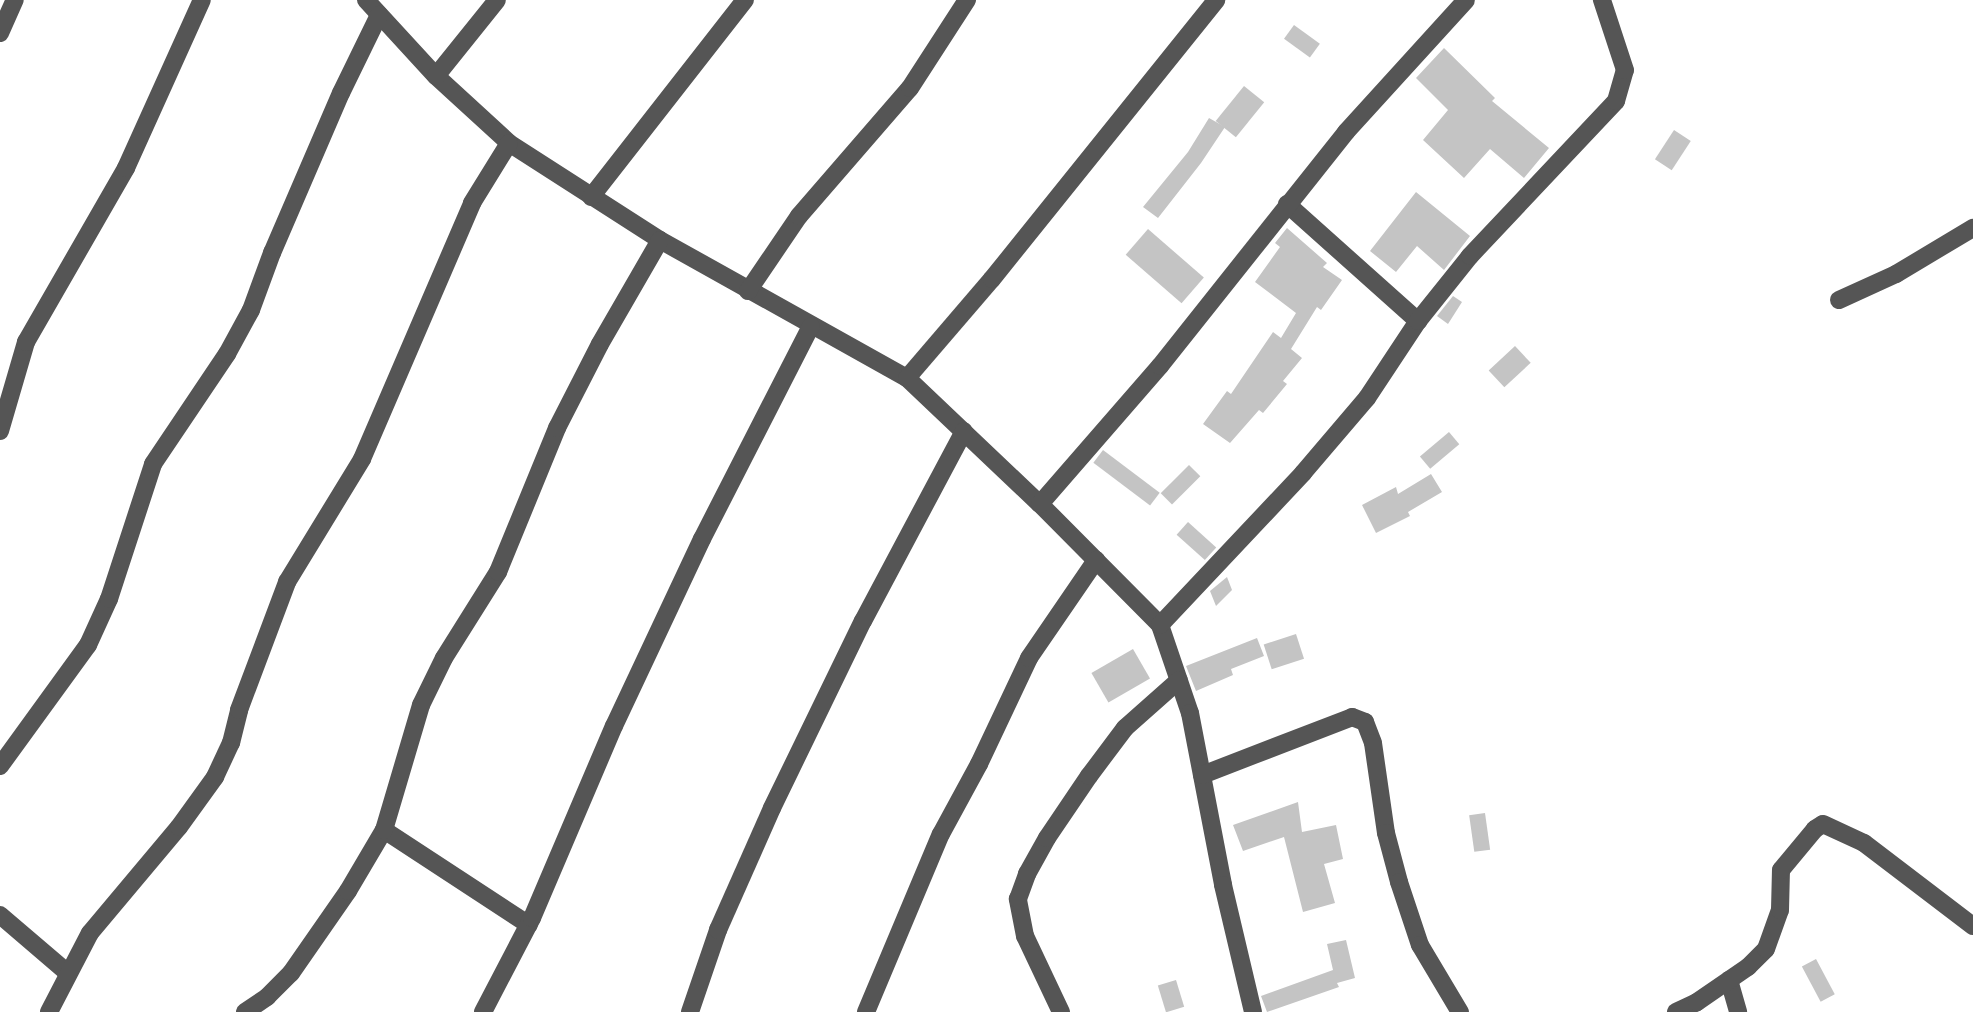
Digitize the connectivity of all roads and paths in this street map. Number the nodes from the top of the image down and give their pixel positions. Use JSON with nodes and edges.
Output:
{"nodes":[{"id":1,"x":15,"y":0,"type":"edge"},
{"id":2,"x":202,"y":0,"type":"edge"},
{"id":3,"x":366,"y":0,"type":"edge"},
{"id":4,"x":497,"y":0,"type":"edge"},
{"id":5,"x":745,"y":0,"type":"edge"},
{"id":6,"x":967,"y":0,"type":"edge"},
{"id":7,"x":1216,"y":0,"type":"edge"},
{"id":8,"x":1466,"y":0,"type":"edge"},
{"id":9,"x":1602,"y":0,"type":"edge"},
{"id":10,"x":379,"y":15,"type":"junction"},
{"id":11,"x":0,"y":33,"type":"edge"},
{"id":12,"x":436,"y":76,"type":"junction"},
{"id":13,"x":509,"y":144,"type":"junction"},
{"id":14,"x":591,"y":197,"type":"junction"},
{"id":15,"x":1287,"y":204,"type":"junction"},
{"id":16,"x":1973,"y":228,"type":"edge"},
{"id":17,"x":660,"y":240,"type":"junction"},
{"id":18,"x":748,"y":291,"type":"junction"},
{"id":19,"x":1839,"y":300,"type":"dead end"},
{"id":20,"x":1419,"y":321,"type":"junction"},
{"id":21,"x":811,"y":326,"type":"junction"},
{"id":22,"x":907,"y":377,"type":"junction"},
{"id":23,"x":4,"y":402,"type":"edge"},
{"id":24,"x":0,"y":431,"type":"edge"},
{"id":25,"x":964,"y":431,"type":"junction"},
{"id":26,"x":1040,"y":504,"type":"junction"},
{"id":27,"x":1096,"y":560,"type":"junction"},
{"id":28,"x":1160,"y":625,"type":"junction"},
{"id":29,"x":1180,"y":680,"type":"junction"},
{"id":30,"x":0,"y":766,"type":"edge"},
{"id":31,"x":1202,"y":775,"type":"junction"},
{"id":32,"x":384,"y":830,"type":"junction"},
{"id":33,"x":0,"y":915,"type":"edge"},
{"id":34,"x":529,"y":925,"type":"junction"},
{"id":35,"x":1973,"y":926,"type":"edge"},
{"id":36,"x":68,"y":973,"type":"junction"},
{"id":37,"x":1729,"y":980,"type":"junction"},
{"id":38,"x":49,"y":1012,"type":"edge"},
{"id":39,"x":245,"y":1012,"type":"edge"},
{"id":40,"x":482,"y":1012,"type":"edge"},
{"id":41,"x":690,"y":1012,"type":"edge"},
{"id":42,"x":866,"y":1012,"type":"edge"},
{"id":43,"x":1061,"y":1012,"type":"edge"},
{"id":44,"x":1253,"y":1012,"type":"edge"},
{"id":45,"x":1460,"y":1012,"type":"edge"},
{"id":46,"x":1675,"y":1012,"type":"edge"},
{"id":47,"x":1738,"y":1012,"type":"edge"}],
"edges":[{"from":1,"to":11,"type":"street"},
{"from":2,"to":23,"type":"street"},
{"from":3,"to":10,"type":"street"},
{"from":4,"to":12,"type":"street"},
{"from":5,"to":14,"type":"street"},
{"from":6,"to":18,"type":"street"},
{"from":7,"to":22,"type":"street"},
{"from":8,"to":15,"type":"street"},
{"from":9,"to":20,"type":"street"},
{"from":10,"to":12,"type":"street"},
{"from":10,"to":30,"type":"street"},
{"from":12,"to":13,"type":"street"},
{"from":13,"to":14,"type":"street"},
{"from":13,"to":36,"type":"street"},
{"from":14,"to":17,"type":"street"},
{"from":15,"to":20,"type":"street"},
{"from":15,"to":26,"type":"street"},
{"from":16,"to":19,"type":"street"},
{"from":17,"to":18,"type":"street"},
{"from":17,"to":32,"type":"street"},
{"from":18,"to":21,"type":"street"},
{"from":20,"to":28,"type":"street"},
{"from":21,"to":22,"type":"street"},
{"from":21,"to":34,"type":"street"},
{"from":22,"to":25,"type":"street"},
{"from":23,"to":24,"type":"street"},
{"from":25,"to":26,"type":"street"},
{"from":25,"to":41,"type":"street"},
{"from":26,"to":27,"type":"street"},
{"from":27,"to":28,"type":"street"},
{"from":27,"to":42,"type":"street"},
{"from":28,"to":29,"type":"street"},
{"from":29,"to":31,"type":"street"},
{"from":29,"to":43,"type":"street"},
{"from":31,"to":44,"type":"street"},
{"from":31,"to":45,"type":"street"},
{"from":32,"to":34,"type":"street"},
{"from":32,"to":39,"type":"street"},
{"from":33,"to":36,"type":"street"},
{"from":34,"to":40,"type":"street"},
{"from":35,"to":37,"type":"street"},
{"from":36,"to":38,"type":"street"},
{"from":37,"to":46,"type":"street"},
{"from":37,"to":47,"type":"street"}]}
